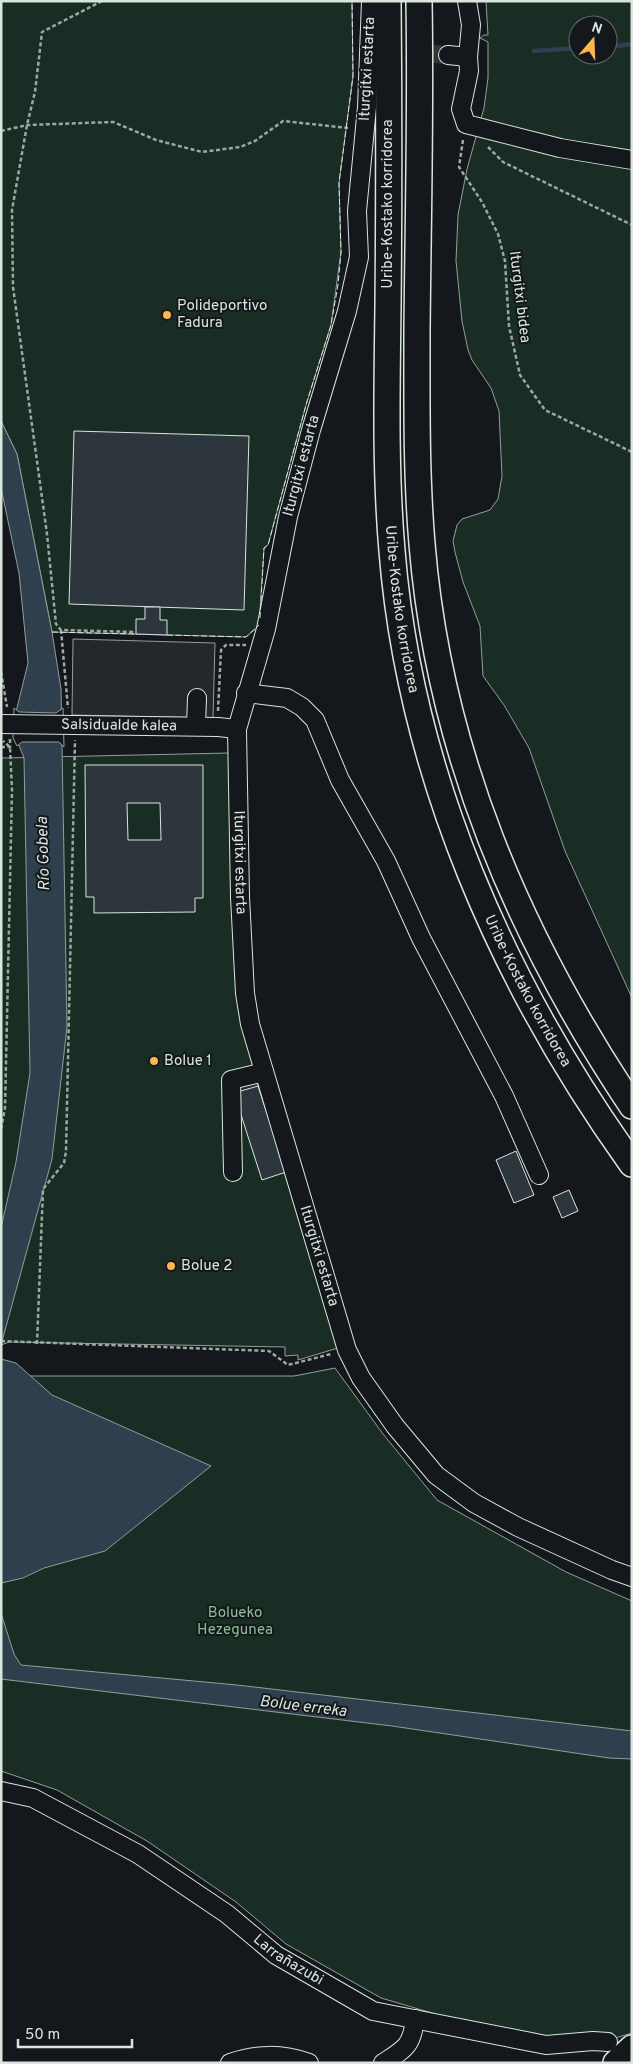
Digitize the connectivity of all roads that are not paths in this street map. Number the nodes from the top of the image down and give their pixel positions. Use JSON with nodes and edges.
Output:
{"nodes":[{"id":1,"x":371,"y":1,"type":"edge"},
{"id":2,"x":388,"y":1,"type":"edge"},
{"id":3,"x":418,"y":1,"type":"edge"},
{"id":4,"x":467,"y":1,"type":"edge"},
{"id":5,"x":448,"y":55,"type":"tunnel mouth"},
{"id":6,"x":468,"y":56,"type":"junction"},
{"id":7,"x":632,"y":160,"type":"edge"},
{"id":8,"x":246,"y":693,"type":"junction"},
{"id":9,"x":197,"y":698,"type":"dead end"},
{"id":10,"x":6,"y":724,"type":"edge"},
{"id":11,"x":196,"y":726,"type":"junction"},
{"id":12,"x":236,"y":729,"type":"junction"},
{"id":13,"x":264,"y":1072,"type":"junction"},
{"id":14,"x":632,"y":1106,"type":"edge"},
{"id":15,"x":632,"y":1164,"type":"edge"},
{"id":16,"x":233,"y":1172,"type":"dead end"},
{"id":17,"x":539,"y":1175,"type":"dead end"},
{"id":18,"x":632,"y":1577,"type":"edge"},
{"id":19,"x":1,"y":1791,"type":"edge"},
{"id":20,"x":415,"y":2019,"type":"junction"},
{"id":21,"x":632,"y":2048,"type":"edge"},
{"id":22,"x":612,"y":2053,"type":"edge"},
{"id":23,"x":230,"y":2063,"type":"edge"},
{"id":24,"x":309,"y":2063,"type":"edge"},
{"id":25,"x":383,"y":2063,"type":"edge"}],
"edges":[{"from":1,"to":8,"type":"street","name":"Iturgitxi estarta"},
{"from":2,"to":15,"type":"highway","name":"Uribe-Kostako korridorea"},
{"from":3,"to":14,"type":"highway","name":"Uribe-Kostako korridorea"},
{"from":4,"to":6,"type":"street"},
{"from":5,"to":6,"type":"street"},
{"from":6,"to":7,"type":"street"},
{"from":8,"to":12,"type":"street","name":"Iturgitxi estarta"},
{"from":8,"to":17,"type":"street"},
{"from":9,"to":11,"type":"street"},
{"from":10,"to":11,"type":"street","name":"Salsidualde kalea"},
{"from":11,"to":12,"type":"street","name":"Salsidualde kalea"},
{"from":12,"to":13,"type":"street","name":"Iturgitxi estarta"},
{"from":13,"to":16,"type":"street"},
{"from":13,"to":18,"type":"street","name":"Iturgitxi estarta"},
{"from":19,"to":20,"type":"street","name":"Larrañazubi"},
{"from":20,"to":22,"type":"street","name":"Larrañazubi"},
{"from":20,"to":25,"type":"street"},
{"from":21,"to":22,"type":"highway"},
{"from":23,"to":24,"type":"street"}]}
